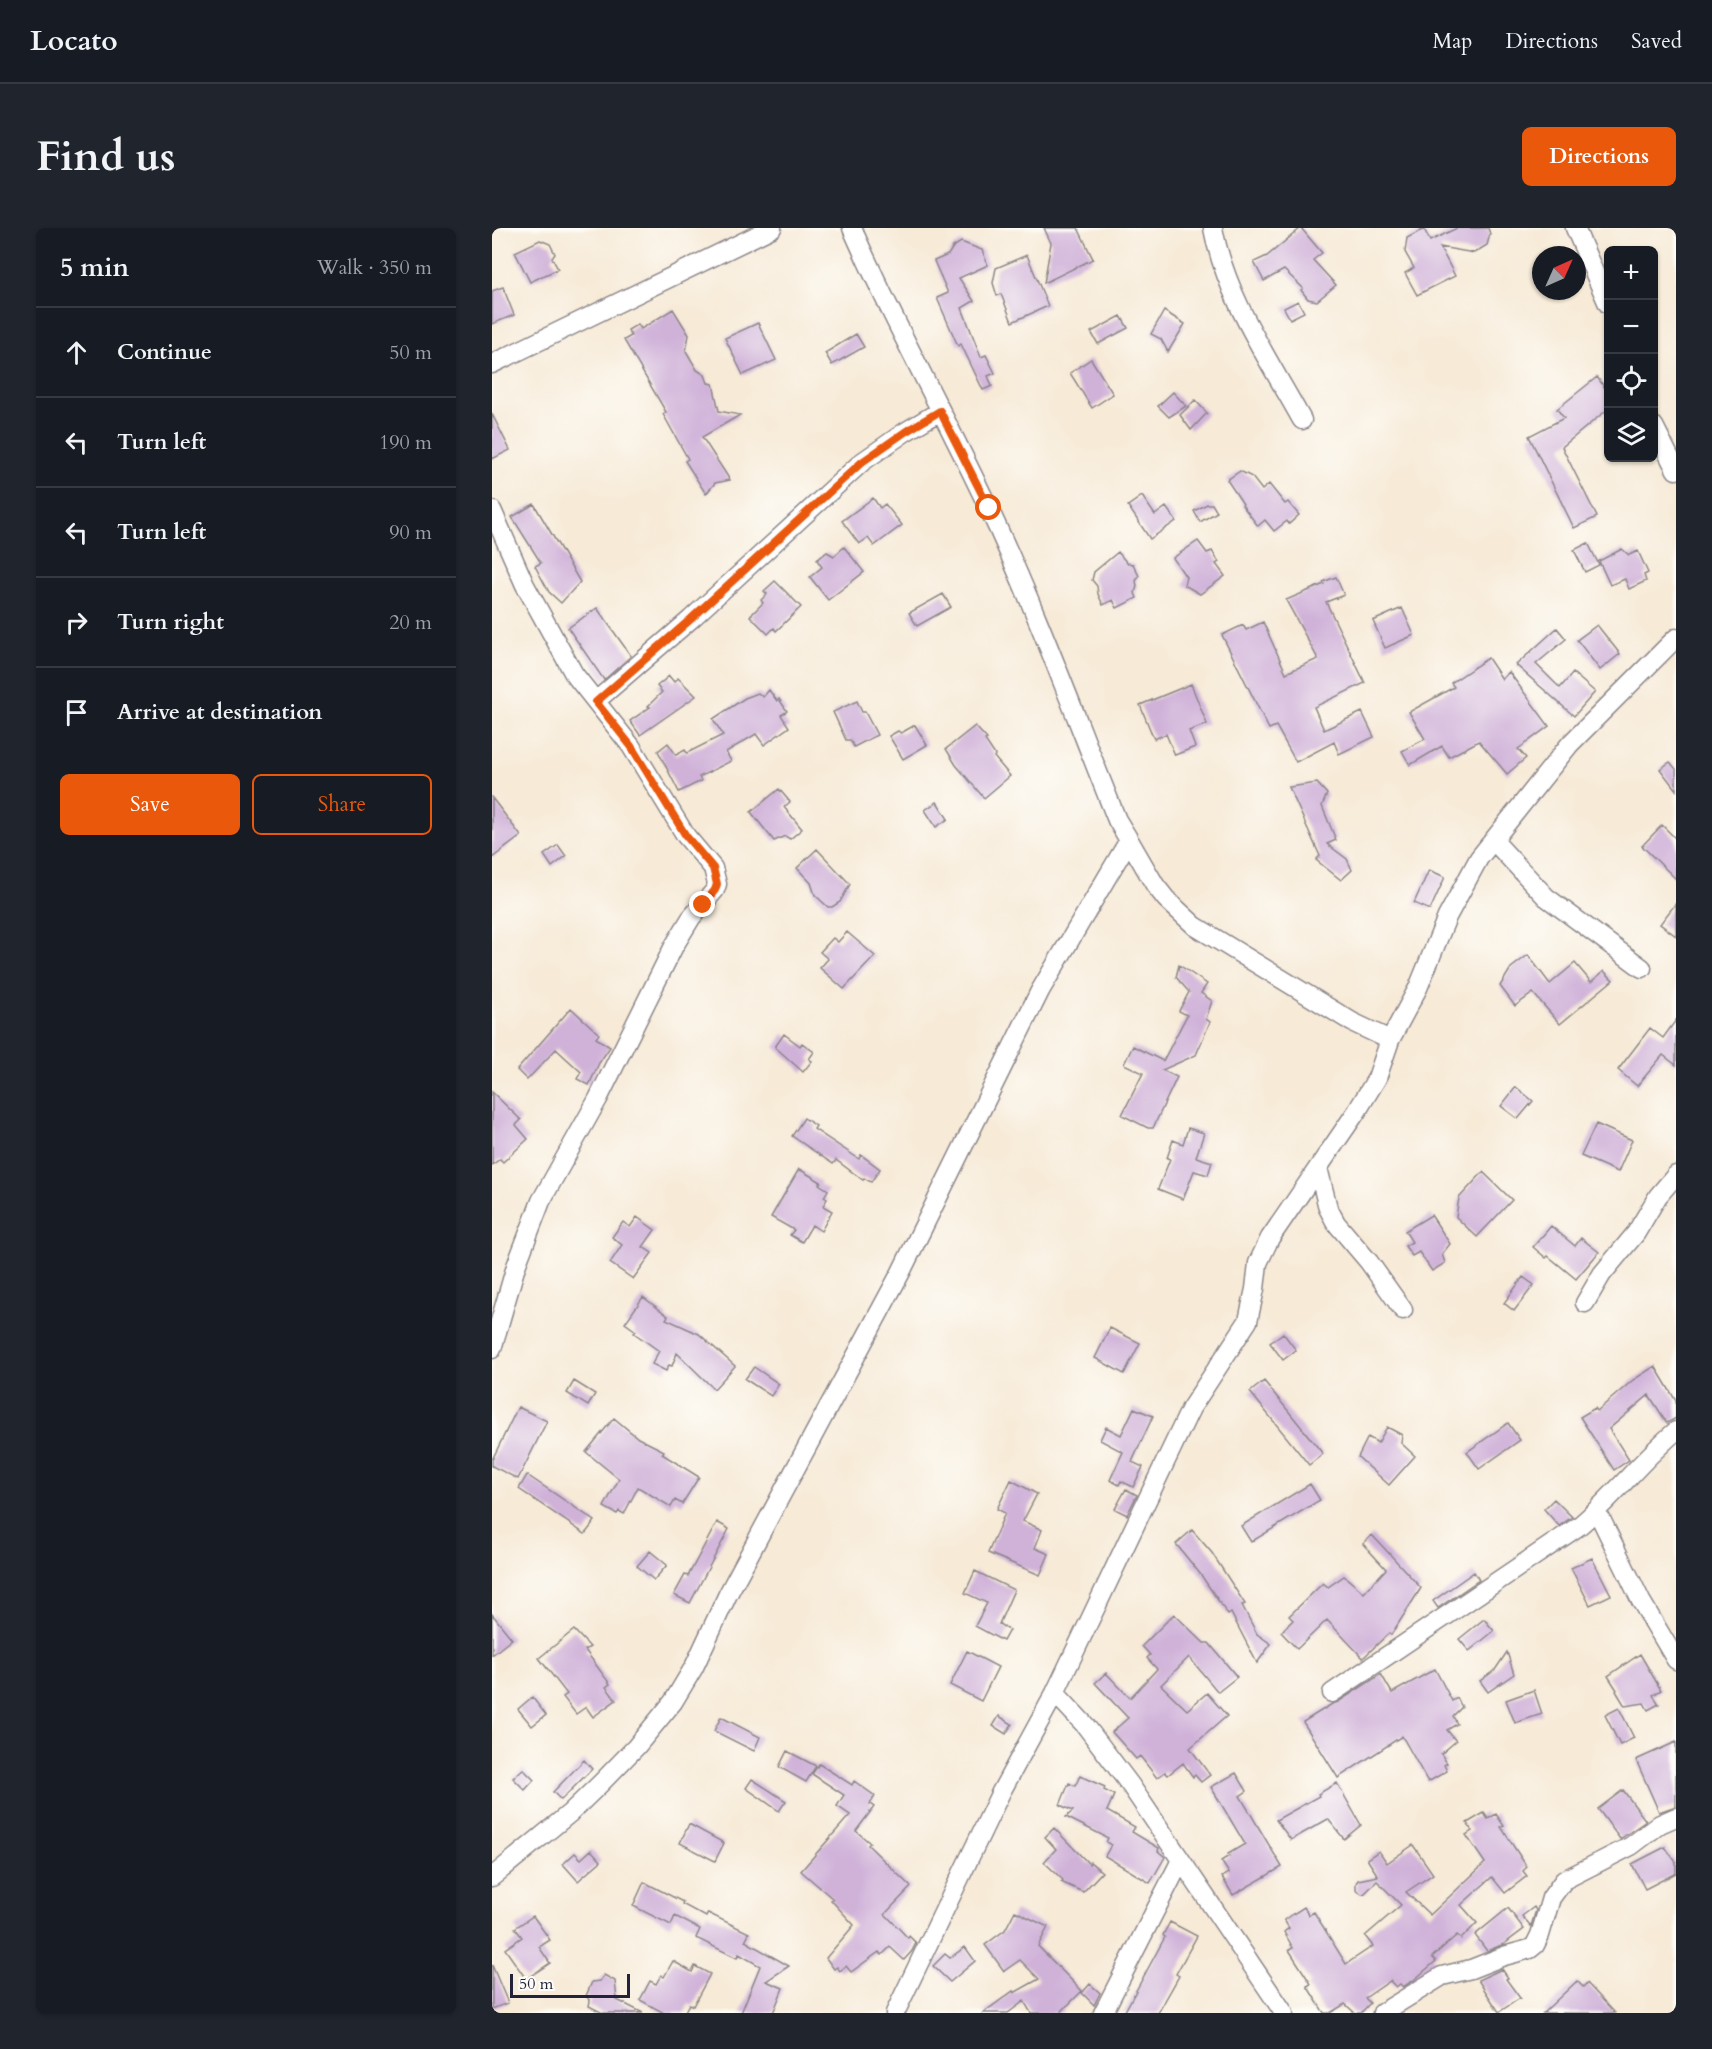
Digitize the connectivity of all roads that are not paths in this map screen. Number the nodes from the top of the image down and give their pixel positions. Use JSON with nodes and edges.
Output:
{"nodes":[{"id":1,"x":772,"y":228,"type":"edge"},
{"id":2,"x":852,"y":228,"type":"edge"},
{"id":3,"x":1213,"y":228,"type":"edge"},
{"id":4,"x":1575,"y":228,"type":"edge"},
{"id":5,"x":1606,"y":300,"type":"edge"},
{"id":6,"x":492,"y":364,"type":"edge"},
{"id":7,"x":940,"y":411,"type":"junction"},
{"id":8,"x":1302,"y":420,"type":"dead end"},
{"id":9,"x":1658,"y":436,"type":"edge"},
{"id":10,"x":1676,"y":470,"type":"edge"},
{"id":11,"x":492,"y":510,"type":"edge"},
{"id":12,"x":1676,"y":638,"type":"edge"},
{"id":13,"x":596,"y":702,"type":"junction"},
{"id":14,"x":1129,"y":840,"type":"junction"},
{"id":15,"x":1493,"y":840,"type":"junction"},
{"id":16,"x":1642,"y":968,"type":"dead end"},
{"id":17,"x":1390,"y":1040,"type":"junction"},
{"id":18,"x":1318,"y":1168,"type":"junction"},
{"id":19,"x":1676,"y":1175,"type":"edge"},
{"id":20,"x":1585,"y":1303,"type":"dead end"},
{"id":21,"x":1403,"y":1310,"type":"dead end"},
{"id":22,"x":492,"y":1349,"type":"edge"},
{"id":23,"x":1676,"y":1431,"type":"edge"},
{"id":24,"x":1597,"y":1511,"type":"junction"},
{"id":25,"x":1676,"y":1660,"type":"edge"},
{"id":26,"x":1055,"y":1693,"type":"junction"},
{"id":27,"x":1332,"y":1693,"type":"dead end"},
{"id":28,"x":1676,"y":1817,"type":"edge"},
{"id":29,"x":1180,"y":1862,"type":"junction"},
{"id":30,"x":492,"y":1876,"type":"edge"},
{"id":31,"x":895,"y":2013,"type":"edge"},
{"id":32,"x":1102,"y":2013,"type":"edge"},
{"id":33,"x":1284,"y":2013,"type":"edge"},
{"id":34,"x":1383,"y":2013,"type":"edge"}],
"edges":[{"from":1,"to":6,"type":"street"},
{"from":2,"to":7,"type":"street"},
{"from":3,"to":8,"type":"street"},
{"from":4,"to":5,"type":"street"},
{"from":7,"to":13,"type":"street"},
{"from":7,"to":14,"type":"street"},
{"from":9,"to":10,"type":"street"},
{"from":11,"to":13,"type":"street"},
{"from":12,"to":15,"type":"street"},
{"from":13,"to":22,"type":"street"},
{"from":14,"to":17,"type":"street"},
{"from":14,"to":30,"type":"street"},
{"from":15,"to":16,"type":"street"},
{"from":15,"to":17,"type":"street"},
{"from":17,"to":18,"type":"street"},
{"from":18,"to":21,"type":"street"},
{"from":18,"to":26,"type":"street"},
{"from":19,"to":20,"type":"street"},
{"from":23,"to":24,"type":"street"},
{"from":24,"to":25,"type":"street"},
{"from":24,"to":27,"type":"street"},
{"from":26,"to":29,"type":"street"},
{"from":26,"to":31,"type":"street"},
{"from":28,"to":34,"type":"street"},
{"from":29,"to":32,"type":"street"},
{"from":29,"to":33,"type":"street"}]}
